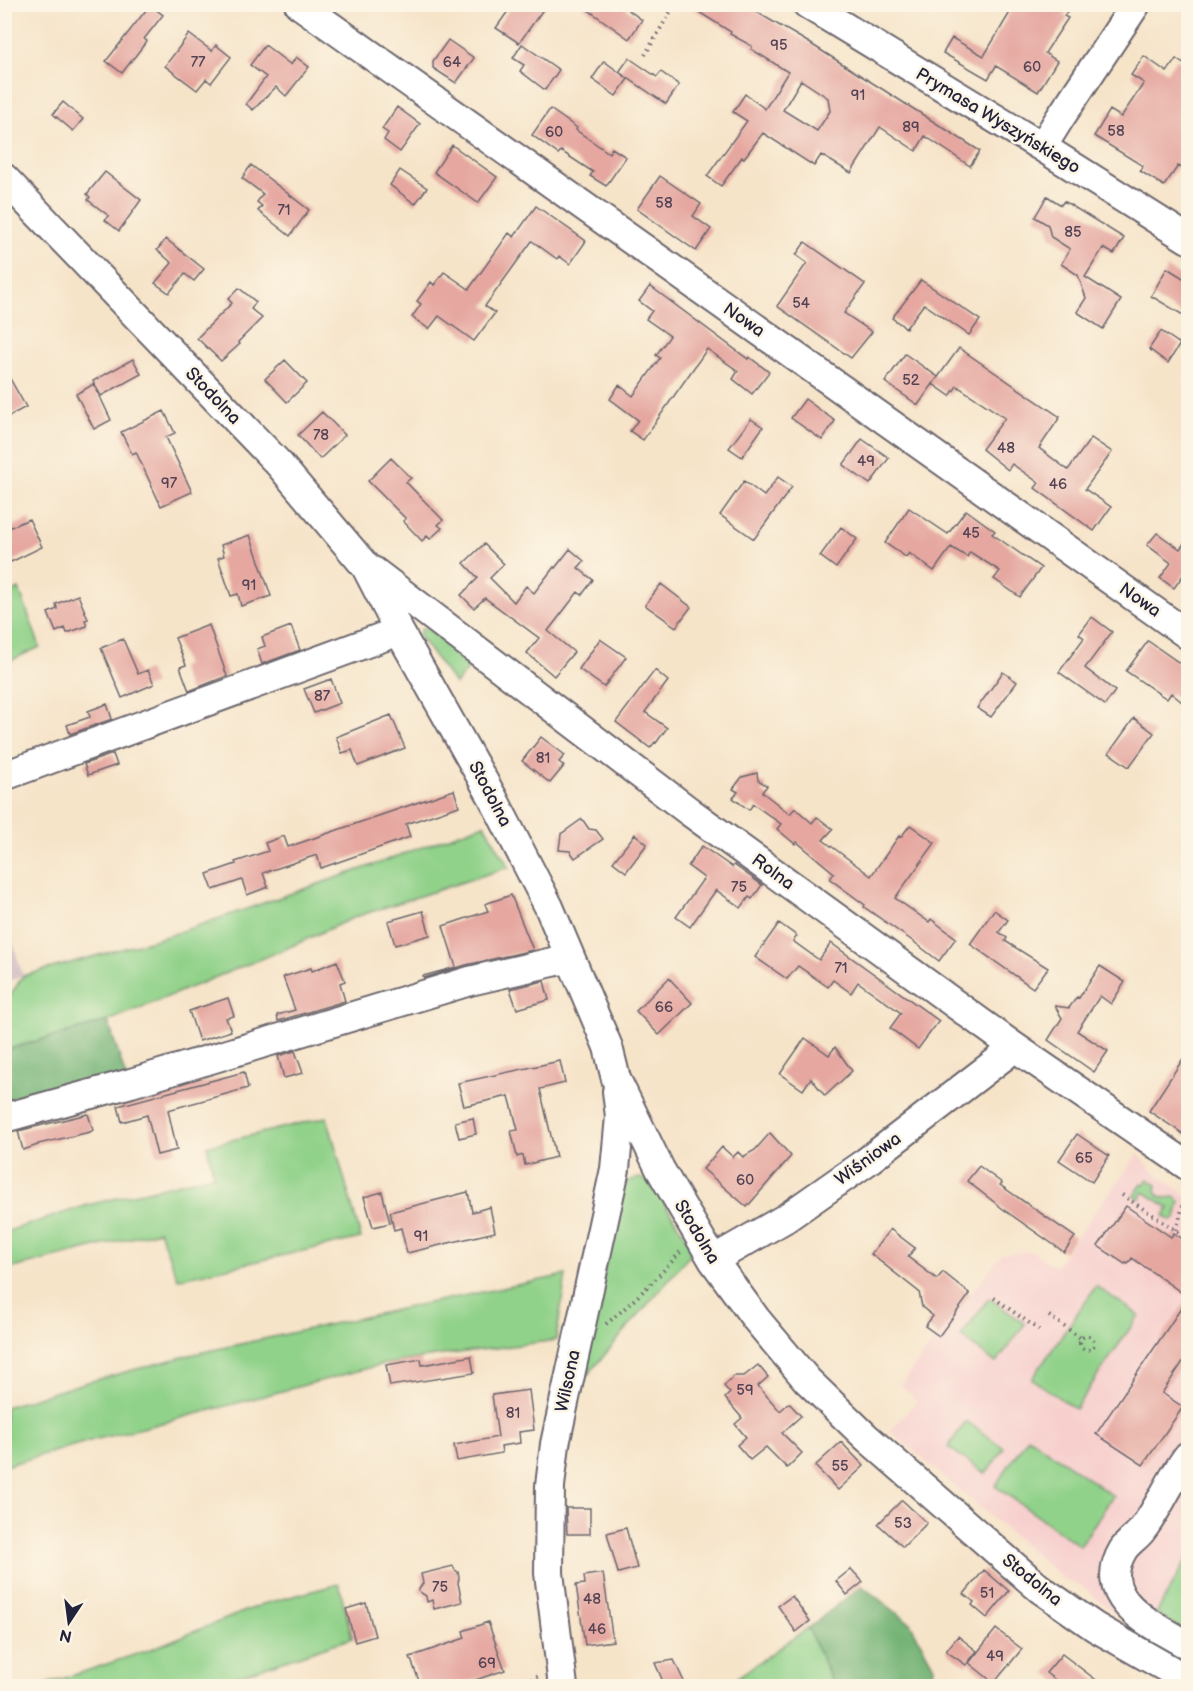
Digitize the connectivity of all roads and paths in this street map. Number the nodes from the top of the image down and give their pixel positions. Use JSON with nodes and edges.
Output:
{"nodes":[{"id":1,"x":299,"y":4,"type":"edge"},
{"id":2,"x":675,"y":4,"type":"edge"},
{"id":3,"x":807,"y":4,"type":"edge"},
{"id":4,"x":1136,"y":4,"type":"edge"},
{"id":5,"x":645,"y":55,"type":"dead end"},
{"id":6,"x":1042,"y":147,"type":"junction"},
{"id":7,"x":4,"y":178,"type":"edge"},
{"id":8,"x":1188,"y":239,"type":"edge"},
{"id":9,"x":366,"y":567,"type":"junction"},
{"id":10,"x":399,"y":631,"type":"junction"},
{"id":11,"x":1188,"y":634,"type":"edge"},
{"id":12,"x":4,"y":776,"type":"edge"},
{"id":13,"x":570,"y":958,"type":"junction"},
{"id":14,"x":1013,"y":1046,"type":"junction"},
{"id":15,"x":616,"y":1079,"type":"junction"},
{"id":16,"x":4,"y":1118,"type":"edge"},
{"id":17,"x":1188,"y":1166,"type":"edge"},
{"id":18,"x":660,"y":1168,"type":"junction"},
{"id":19,"x":615,"y":1169,"type":"junction"},
{"id":20,"x":1122,"y":1195,"type":"dead end"},
{"id":21,"x":1185,"y":1199,"type":"dead end"},
{"id":22,"x":1176,"y":1230,"type":"junction"},
{"id":23,"x":1188,"y":1238,"type":"edge"},
{"id":24,"x":684,"y":1247,"type":"dead end"},
{"id":25,"x":713,"y":1260,"type":"junction"},
{"id":26,"x":994,"y":1298,"type":"dead end"},
{"id":27,"x":1049,"y":1316,"type":"dead end"},
{"id":28,"x":605,"y":1325,"type":"dead end"},
{"id":29,"x":1039,"y":1330,"type":"dead end"},
{"id":30,"x":1082,"y":1339,"type":"dead end"},
{"id":31,"x":1183,"y":1462,"type":"edge"},
{"id":32,"x":1188,"y":1645,"type":"edge"},
{"id":33,"x":1188,"y":1680,"type":"edge"},
{"id":34,"x":563,"y":1686,"type":"edge"}],
"edges":[{"from":1,"to":11,"type":"street","name":"Nowa"},
{"from":2,"to":5,"type":"path"},
{"from":3,"to":6,"type":"street","name":"Prymasa Wyszyńskiego"},
{"from":4,"to":6,"type":"street"},
{"from":6,"to":8,"type":"street","name":"Prymasa Wyszyńskiego"},
{"from":7,"to":9,"type":"street","name":"Stodolna"},
{"from":9,"to":10,"type":"street","name":"Stodolna"},
{"from":9,"to":14,"type":"street","name":"Rolna"},
{"from":10,"to":12,"type":"street"},
{"from":10,"to":13,"type":"street","name":"Stodolna"},
{"from":13,"to":15,"type":"street","name":"Stodolna"},
{"from":13,"to":16,"type":"street"},
{"from":14,"to":17,"type":"street","name":"Rolna"},
{"from":14,"to":25,"type":"street","name":"Wiśniowa"},
{"from":15,"to":18,"type":"street","name":"Stodolna"},
{"from":15,"to":19,"type":"street","name":"Wilsona"},
{"from":18,"to":19,"type":"street"},
{"from":18,"to":25,"type":"street","name":"Stodolna"},
{"from":19,"to":34,"type":"street","name":"Wilsona"},
{"from":20,"to":22,"type":"path"},
{"from":21,"to":22,"type":"path"},
{"from":22,"to":23,"type":"path"},
{"from":24,"to":28,"type":"path"},
{"from":25,"to":33,"type":"street","name":"Stodolna"},
{"from":26,"to":29,"type":"path"},
{"from":27,"to":30,"type":"path"},
{"from":31,"to":32,"type":"street"}]}
